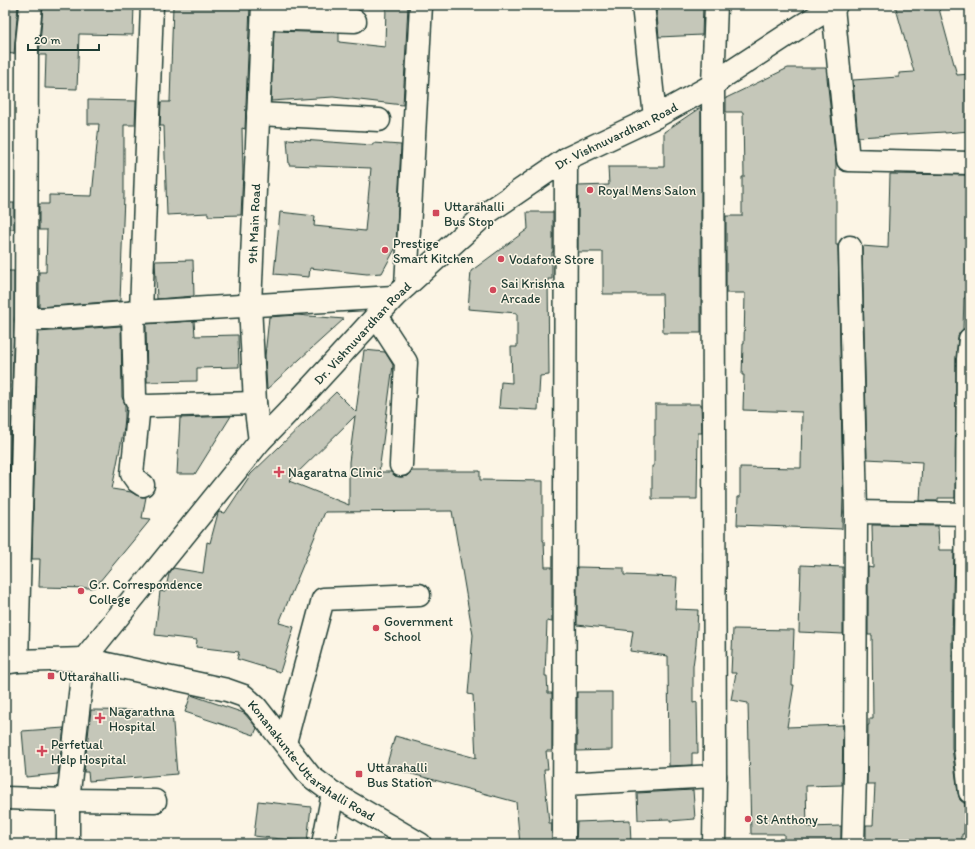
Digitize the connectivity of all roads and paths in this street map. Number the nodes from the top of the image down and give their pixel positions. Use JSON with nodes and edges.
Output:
{"nodes":[{"id":1,"x":31,"y":5,"type":"edge"},
{"id":2,"x":152,"y":5,"type":"edge"},
{"id":3,"x":422,"y":5,"type":"edge"},
{"id":4,"x":644,"y":5,"type":"edge"},
{"id":5,"x":716,"y":5,"type":"edge"},
{"id":6,"x":835,"y":6,"type":"edge"},
{"id":7,"x":263,"y":11,"type":"edge"},
{"id":8,"x":355,"y":21,"type":"dead end"},
{"id":9,"x":712,"y":86,"type":"junction"},
{"id":10,"x":258,"y":114,"type":"junction"},
{"id":11,"x":655,"y":117,"type":"junction"},
{"id":12,"x":379,"y":120,"type":"dead end"},
{"id":13,"x":566,"y":159,"type":"junction"},
{"id":14,"x":970,"y":164,"type":"edge"},
{"id":15,"x":850,"y":247,"type":"dead end"},
{"id":16,"x":400,"y":291,"type":"junction"},
{"id":17,"x":250,"y":305,"type":"junction"},
{"id":18,"x":137,"y":312,"type":"junction"},
{"id":19,"x":376,"y":316,"type":"junction"},
{"id":20,"x":26,"y":320,"type":"junction"},
{"id":21,"x":970,"y":338,"type":"edge"},
{"id":22,"x":255,"y":403,"type":"junction"},
{"id":23,"x":139,"y":405,"type":"junction"},
{"id":24,"x":260,"y":441,"type":"junction"},
{"id":25,"x":401,"y":464,"type":"dead end"},
{"id":26,"x":143,"y":486,"type":"dead end"},
{"id":27,"x":856,"y":512,"type":"junction"},
{"id":28,"x":969,"y":514,"type":"edge"},
{"id":29,"x":419,"y":594,"type":"dead end"},
{"id":30,"x":84,"y":659,"type":"junction"},
{"id":31,"x":11,"y":662,"type":"edge"},
{"id":32,"x":285,"y":743,"type":"junction"},
{"id":33,"x":715,"y":776,"type":"junction"},
{"id":34,"x":565,"y":784,"type":"junction"},
{"id":35,"x":970,"y":792,"type":"edge"},
{"id":36,"x":333,"y":793,"type":"junction"},
{"id":37,"x":5,"y":798,"type":"edge"},
{"id":38,"x":68,"y":800,"type":"junction"},
{"id":39,"x":155,"y":801,"type":"dead end"},
{"id":40,"x":68,"y":844,"type":"edge"},
{"id":41,"x":323,"y":844,"type":"edge"},
{"id":42,"x":420,"y":844,"type":"edge"},
{"id":43,"x":564,"y":844,"type":"edge"},
{"id":44,"x":714,"y":844,"type":"edge"},
{"id":45,"x":853,"y":844,"type":"edge"}],
"edges":[{"from":1,"to":20,"type":"street"},
{"from":2,"to":18,"type":"street"},
{"from":3,"to":16,"type":"street"},
{"from":4,"to":11,"type":"street"},
{"from":5,"to":9,"type":"street"},
{"from":6,"to":9,"type":"street","name":"Dr. Vishnuvardhan Road"},
{"from":6,"to":14,"type":"street"},
{"from":7,"to":8,"type":"street"},
{"from":7,"to":10,"type":"street","name":"9th Main Road"},
{"from":9,"to":11,"type":"street","name":"Dr. Vishnuvardhan Road"},
{"from":9,"to":33,"type":"street"},
{"from":10,"to":12,"type":"street"},
{"from":10,"to":17,"type":"street","name":"9th Main Road"},
{"from":11,"to":13,"type":"street","name":"Dr. Vishnuvardhan Road"},
{"from":13,"to":16,"type":"street","name":"Dr. Vishnuvardhan Road"},
{"from":13,"to":34,"type":"street"},
{"from":15,"to":27,"type":"street"},
{"from":16,"to":17,"type":"street"},
{"from":16,"to":19,"type":"street","name":"Dr. Vishnuvardhan Road"},
{"from":17,"to":18,"type":"street"},
{"from":17,"to":22,"type":"street","name":"9th Main Road"},
{"from":18,"to":20,"type":"street"},
{"from":18,"to":23,"type":"street"},
{"from":19,"to":24,"type":"street","name":"Dr. Vishnuvardhan Road"},
{"from":19,"to":25,"type":"street"},
{"from":20,"to":31,"type":"street"},
{"from":21,"to":28,"type":"street"},
{"from":22,"to":23,"type":"street"},
{"from":22,"to":24,"type":"street","name":"9th Main Road"},
{"from":23,"to":26,"type":"street"},
{"from":24,"to":30,"type":"street","name":"Dr. Vishnuvardhan Road"},
{"from":27,"to":28,"type":"street"},
{"from":27,"to":45,"type":"street"},
{"from":28,"to":35,"type":"street"},
{"from":29,"to":32,"type":"street"},
{"from":30,"to":31,"type":"street"},
{"from":30,"to":32,"type":"street","name":"Konanakunte-Uttarahalli Road"},
{"from":30,"to":38,"type":"street"},
{"from":32,"to":36,"type":"street","name":"Konanakunte-Uttarahalli Road"},
{"from":33,"to":34,"type":"street"},
{"from":33,"to":44,"type":"street"},
{"from":34,"to":43,"type":"street"},
{"from":36,"to":41,"type":"street"},
{"from":36,"to":42,"type":"street","name":"Konanakunte-Uttarahalli Road"},
{"from":37,"to":38,"type":"street"},
{"from":38,"to":39,"type":"street"},
{"from":38,"to":40,"type":"street"}]}
